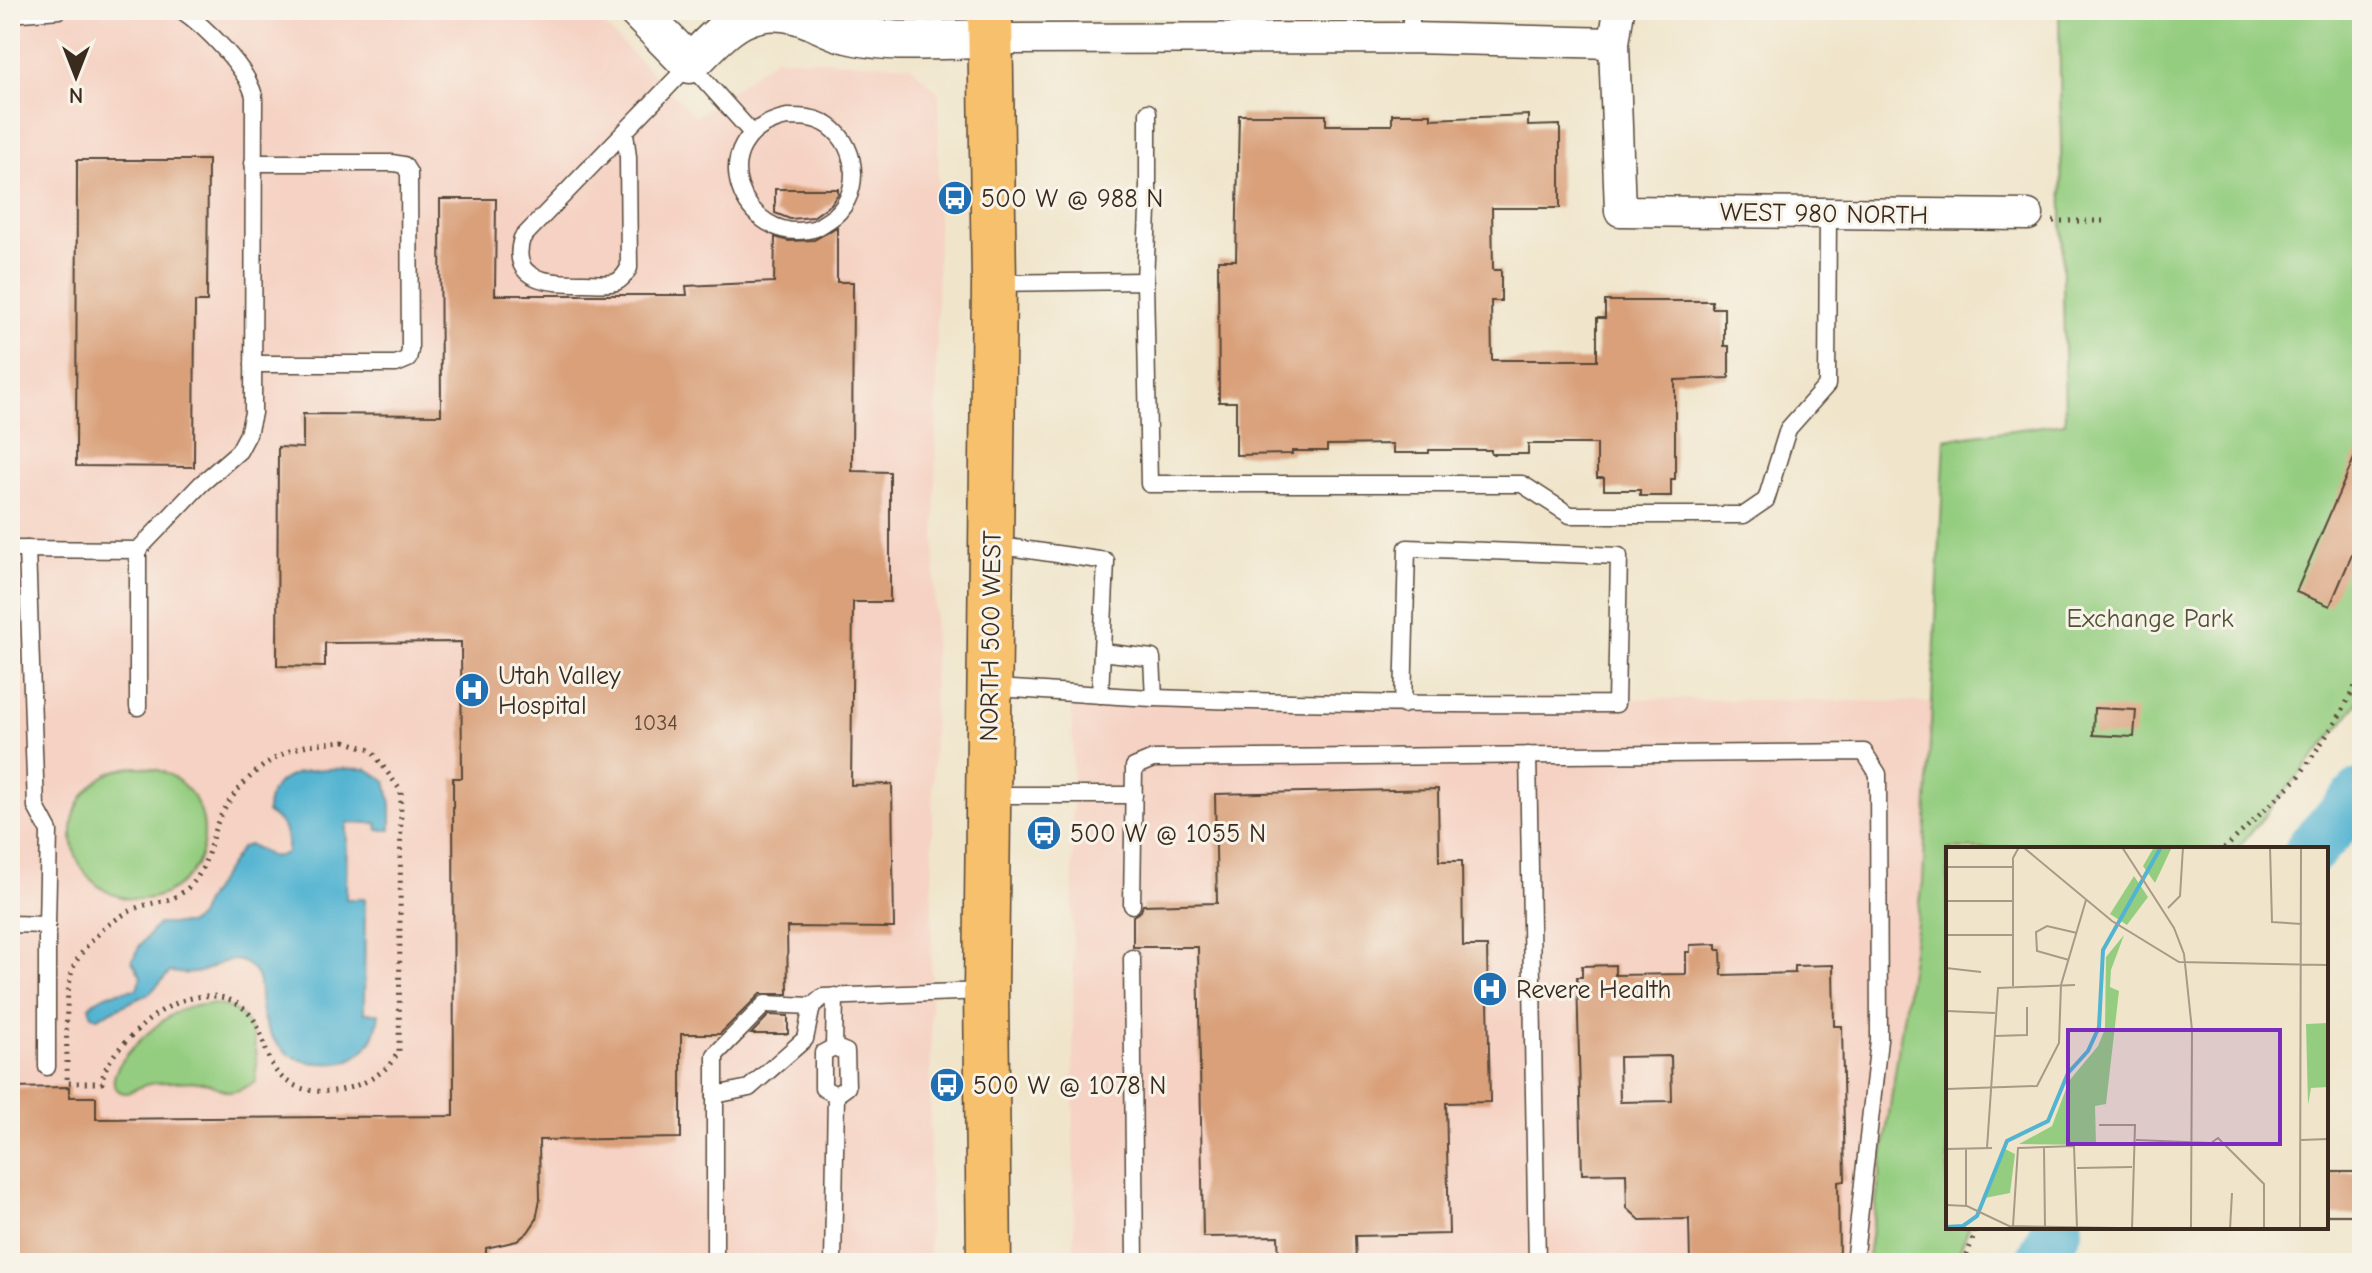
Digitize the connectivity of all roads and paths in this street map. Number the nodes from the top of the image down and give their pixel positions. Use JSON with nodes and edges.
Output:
{"nodes":[{"id":1,"x":59,"y":10,"type":"edge"},
{"id":2,"x":181,"y":10,"type":"edge"},
{"id":3,"x":637,"y":10,"type":"edge"},
{"id":4,"x":1619,"y":10,"type":"edge"},
{"id":5,"x":10,"y":14,"type":"edge"},
{"id":6,"x":1411,"y":24,"type":"edge"},
{"id":7,"x":990,"y":25,"type":"edge"},
{"id":8,"x":1614,"y":43,"type":"junction"},
{"id":9,"x":690,"y":64,"type":"junction"},
{"id":10,"x":1148,"y":112,"type":"dead end"},
{"id":11,"x":751,"y":132,"type":"junction"},
{"id":12,"x":625,"y":133,"type":"junction"},
{"id":13,"x":253,"y":163,"type":"junction"},
{"id":14,"x":1828,"y":213,"type":"junction"},
{"id":15,"x":2028,"y":215,"type":"dead end"},
{"id":16,"x":2061,"y":221,"type":"dead end"},
{"id":17,"x":2106,"y":221,"type":"dead end"},
{"id":18,"x":1145,"y":281,"type":"junction"},
{"id":19,"x":994,"y":283,"type":"junction"},
{"id":20,"x":253,"y":364,"type":"junction"},
{"id":21,"x":992,"y":545,"type":"junction"},
{"id":22,"x":18,"y":549,"type":"edge"},
{"id":23,"x":138,"y":550,"type":"junction"},
{"id":24,"x":1102,"y":652,"type":"junction"},
{"id":25,"x":2362,"y":673,"type":"edge"},
{"id":26,"x":990,"y":688,"type":"junction"},
{"id":27,"x":1100,"y":695,"type":"junction"},
{"id":28,"x":1154,"y":698,"type":"junction"},
{"id":29,"x":1403,"y":705,"type":"junction"},
{"id":30,"x":138,"y":707,"type":"dead end"},
{"id":31,"x":1528,"y":755,"type":"junction"},
{"id":32,"x":989,"y":795,"type":"junction"},
{"id":33,"x":1134,"y":795,"type":"junction"},
{"id":34,"x":2226,"y":847,"type":"edge"},
{"id":35,"x":1132,"y":905,"type":"dead end"},
{"id":36,"x":10,"y":924,"type":"edge"},
{"id":37,"x":47,"y":925,"type":"junction"},
{"id":38,"x":1132,"y":958,"type":"dead end"},
{"id":39,"x":986,"y":991,"type":"junction"},
{"id":40,"x":835,"y":996,"type":"junction"},
{"id":41,"x":812,"y":1006,"type":"junction"},
{"id":42,"x":834,"y":1047,"type":"junction"},
{"id":43,"x":47,"y":1067,"type":"dead end"},
{"id":44,"x":67,"y":1083,"type":"joint"},
{"id":45,"x":715,"y":1095,"type":"junction"},
{"id":46,"x":836,"y":1095,"type":"junction"},
{"id":47,"x":1976,"y":1229,"type":"edge"},
{"id":48,"x":715,"y":1263,"type":"edge"},
{"id":49,"x":833,"y":1263,"type":"edge"},
{"id":50,"x":989,"y":1263,"type":"edge"},
{"id":51,"x":1135,"y":1263,"type":"edge"},
{"id":52,"x":1537,"y":1263,"type":"edge"},
{"id":53,"x":1854,"y":1263,"type":"edge"},
{"id":54,"x":1964,"y":1263,"type":"edge"}],
"edges":[{"from":1,"to":5,"type":"lane"},
{"from":2,"to":13,"type":"lane"},
{"from":3,"to":9,"type":"street"},
{"from":4,"to":8,"type":"street"},
{"from":6,"to":7,"type":"street"},
{"from":6,"to":8,"type":"street"},
{"from":7,"to":9,"type":"street"},
{"from":7,"to":19,"type":"main road","name":"NORTH 500 WEST"},
{"from":8,"to":14,"type":"street","name":"WEST 980 NORTH"},
{"from":9,"to":11,"type":"lane"},
{"from":9,"to":12,"type":"lane"},
{"from":10,"to":18,"type":"lane"},
{"from":11,"to":11,"type":"lane"},
{"from":12,"to":12,"type":"lane"},
{"from":13,"to":20,"type":"lane"},
{"from":13,"to":20,"type":"lane"},
{"from":14,"to":15,"type":"street","name":"WEST 980 NORTH"},
{"from":14,"to":18,"type":"lane"},
{"from":16,"to":17,"type":"path"},
{"from":18,"to":19,"type":"lane"},
{"from":19,"to":21,"type":"main road","name":"NORTH 500 WEST"},
{"from":20,"to":23,"type":"lane"},
{"from":21,"to":24,"type":"lane"},
{"from":21,"to":26,"type":"main road","name":"NORTH 500 WEST"},
{"from":22,"to":23,"type":"lane"},
{"from":22,"to":37,"type":"lane"},
{"from":23,"to":30,"type":"lane"},
{"from":24,"to":27,"type":"lane"},
{"from":24,"to":28,"type":"lane"},
{"from":25,"to":34,"type":"path"},
{"from":26,"to":27,"type":"lane"},
{"from":26,"to":32,"type":"main road","name":"NORTH 500 WEST"},
{"from":27,"to":28,"type":"lane"},
{"from":28,"to":29,"type":"lane"},
{"from":29,"to":29,"type":"lane"},
{"from":31,"to":33,"type":"lane"},
{"from":31,"to":52,"type":"lane"},
{"from":31,"to":53,"type":"lane"},
{"from":32,"to":33,"type":"lane"},
{"from":32,"to":39,"type":"main road","name":"NORTH 500 WEST"},
{"from":33,"to":35,"type":"lane"},
{"from":36,"to":37,"type":"lane"},
{"from":37,"to":43,"type":"lane"},
{"from":38,"to":51,"type":"lane"},
{"from":39,"to":40,"type":"lane"},
{"from":39,"to":50,"type":"main road","name":"NORTH 500 WEST"},
{"from":40,"to":41,"type":"lane"},
{"from":40,"to":42,"type":"lane"},
{"from":41,"to":45,"type":"lane"},
{"from":41,"to":45,"type":"lane"},
{"from":42,"to":46,"type":"lane"},
{"from":42,"to":46,"type":"lane"},
{"from":44,"to":44,"type":"path"},
{"from":45,"to":48,"type":"lane"},
{"from":46,"to":49,"type":"lane"},
{"from":47,"to":54,"type":"path"}]}
